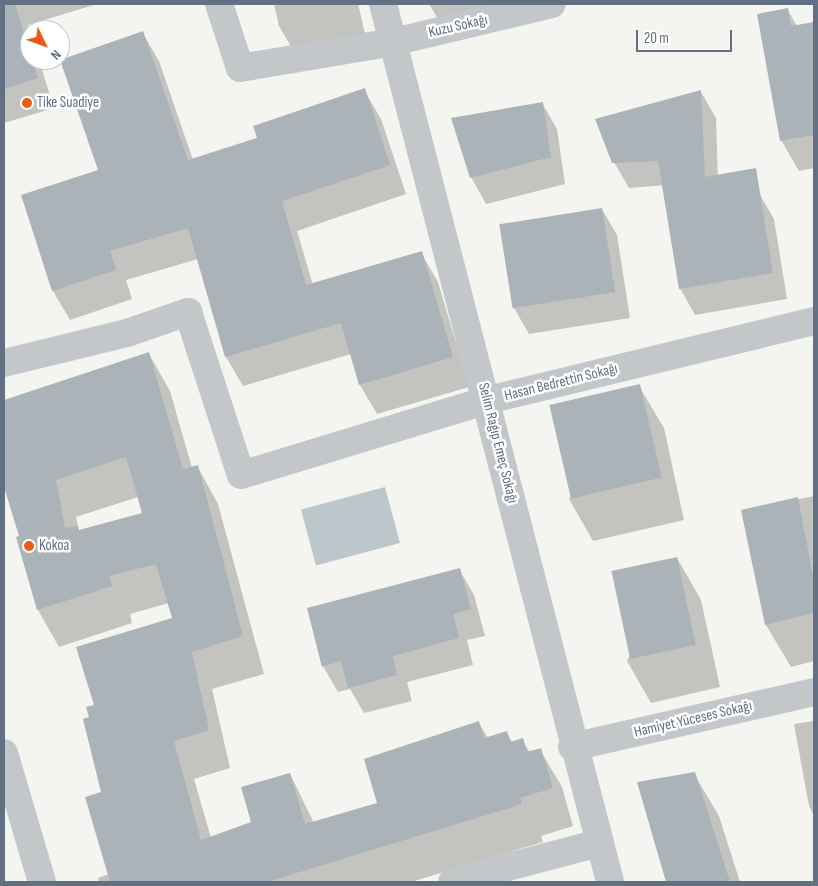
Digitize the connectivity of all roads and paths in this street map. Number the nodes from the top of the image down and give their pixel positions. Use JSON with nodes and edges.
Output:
{"nodes":[{"id":1,"x":218,"y":4,"type":"edge"},
{"id":2,"x":383,"y":4,"type":"edge"},
{"id":3,"x":552,"y":4,"type":"edge"},
{"id":4,"x":393,"y":42,"type":"junction"},
{"id":5,"x":814,"y":321,"type":"edge"},
{"id":6,"x":4,"y":363,"type":"edge"},
{"id":7,"x":488,"y":400,"type":"junction"},
{"id":8,"x":814,"y":692,"type":"edge"},
{"id":9,"x":572,"y":747,"type":"junction"},
{"id":10,"x":4,"y":752,"type":"edge"},
{"id":11,"x":599,"y":843,"type":"junction"},
{"id":12,"x":42,"y":882,"type":"edge"},
{"id":13,"x":452,"y":882,"type":"edge"},
{"id":14,"x":610,"y":882,"type":"edge"}],
"edges":[{"from":1,"to":4,"type":"street","name":"Kuzu Sokağı"},
{"from":2,"to":4,"type":"street","name":"Selim Ragıp Emeç Sokağı"},
{"from":3,"to":4,"type":"street","name":"Kuzu Sokağı"},
{"from":4,"to":7,"type":"street","name":"Selim Ragıp Emeç Sokağı"},
{"from":5,"to":7,"type":"street","name":"Hasan Bedrettin Sokağı"},
{"from":6,"to":7,"type":"street","name":"Hasan Bedrettin Sokağı"},
{"from":7,"to":9,"type":"street","name":"Selim Ragıp Emeç Sokağı"},
{"from":8,"to":9,"type":"street","name":"Hamiyet Yüceses Sokağı"},
{"from":9,"to":11,"type":"street","name":"Selim Ragıp Emeç Sokağı"},
{"from":10,"to":12,"type":"street"},
{"from":11,"to":13,"type":"street"},
{"from":11,"to":14,"type":"street","name":"Selim Ragıp Emeç Sokağı"}]}
